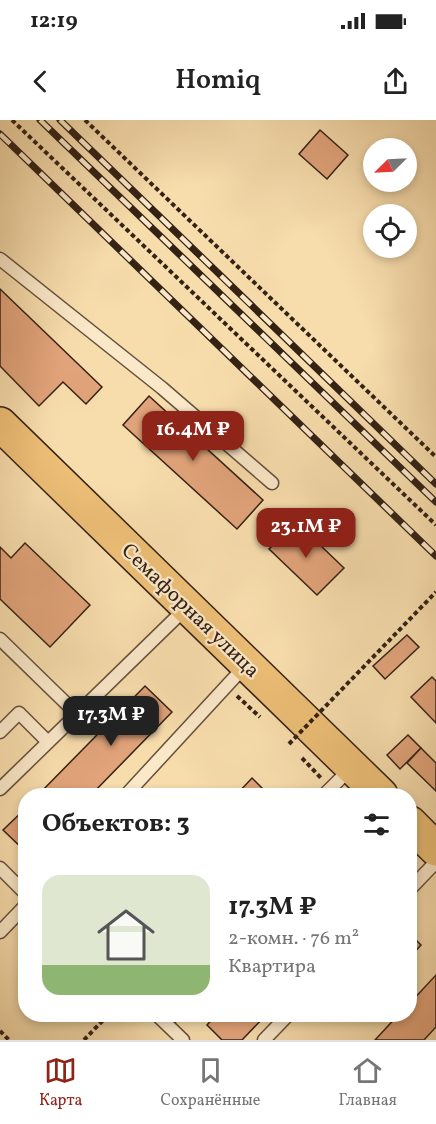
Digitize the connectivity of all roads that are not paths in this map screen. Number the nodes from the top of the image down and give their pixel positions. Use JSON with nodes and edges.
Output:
{"nodes":[{"id":1,"x":0,"y":259,"type":"edge"},
{"id":2,"x":0,"y":424,"type":"edge"},
{"id":3,"x":272,"y":483,"type":"dead end"},
{"id":4,"x":188,"y":607,"type":"junction"},
{"id":5,"x":0,"y":639,"type":"edge"},
{"id":6,"x":247,"y":664,"type":"junction"},
{"id":7,"x":76,"y":713,"type":"junction"},
{"id":8,"x":0,"y":732,"type":"edge"},
{"id":9,"x":48,"y":742,"type":"junction"},
{"id":10,"x":352,"y":767,"type":"junction"},
{"id":11,"x":132,"y":788,"type":"edge"},
{"id":12,"x":331,"y":788,"type":"edge"},
{"id":13,"x":374,"y":788,"type":"edge"},
{"id":14,"x":0,"y":789,"type":"edge"},
{"id":15,"x":417,"y":830,"type":"edge"},
{"id":16,"x":436,"y":849,"type":"edge"},
{"id":17,"x":436,"y":862,"type":"edge"},
{"id":18,"x":0,"y":868,"type":"edge"},
{"id":19,"x":417,"y":882,"type":"edge"},
{"id":20,"x":18,"y":886,"type":"edge"},
{"id":21,"x":18,"y":913,"type":"edge"},
{"id":22,"x":0,"y":932,"type":"edge"},
{"id":23,"x":164,"y":1022,"type":"edge"},
{"id":24,"x":281,"y":1022,"type":"edge"},
{"id":25,"x":183,"y":1040,"type":"edge"},
{"id":26,"x":264,"y":1040,"type":"edge"}],
"edges":[{"from":1,"to":3,"type":"lane"},
{"from":2,"to":4,"type":"highway","name":"Семафорная улица"},
{"from":4,"to":6,"type":"highway","name":"Семафорная улица"},
{"from":4,"to":7,"type":"lane"},
{"from":5,"to":7,"type":"lane"},
{"from":6,"to":10,"type":"highway","name":"Семафорная улица"},
{"from":6,"to":11,"type":"lane"},
{"from":7,"to":9,"type":"lane"},
{"from":8,"to":9,"type":"lane"},
{"from":9,"to":14,"type":"lane"},
{"from":10,"to":12,"type":"lane"},
{"from":10,"to":13,"type":"highway","name":"Семафорная улица"},
{"from":15,"to":16,"type":"highway"},
{"from":17,"to":19,"type":"lane"},
{"from":18,"to":20,"type":"lane"},
{"from":21,"to":22,"type":"lane"},
{"from":23,"to":25,"type":"lane"},
{"from":24,"to":26,"type":"lane"}]}
